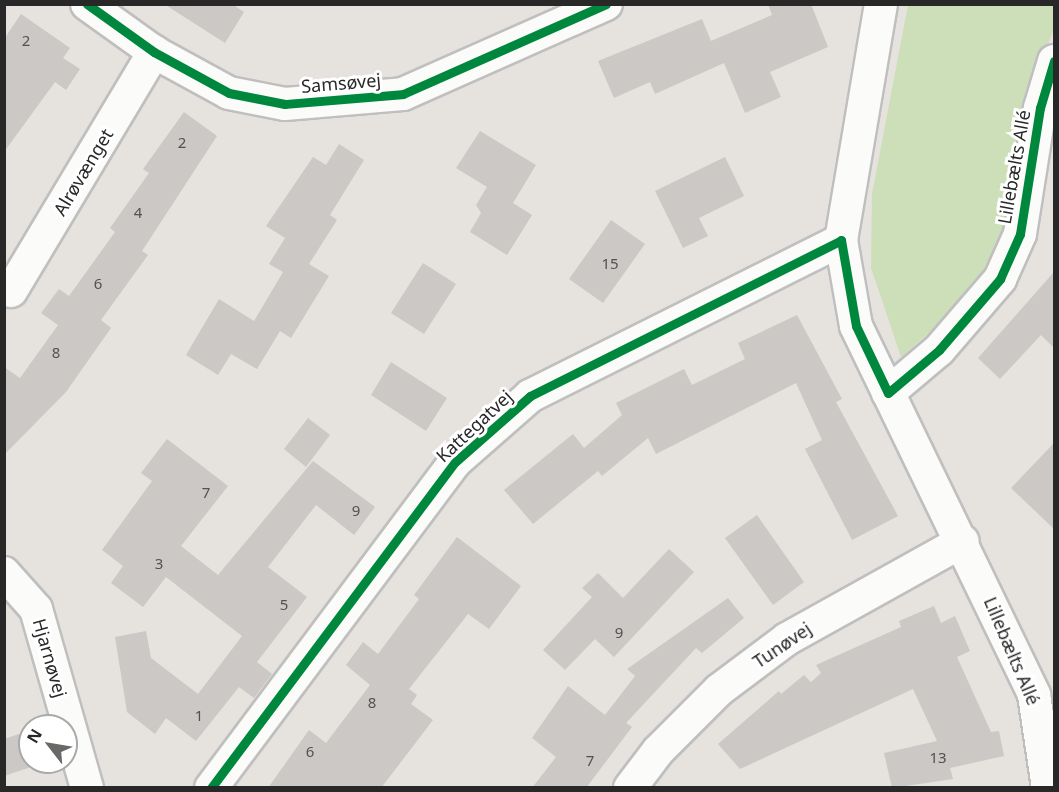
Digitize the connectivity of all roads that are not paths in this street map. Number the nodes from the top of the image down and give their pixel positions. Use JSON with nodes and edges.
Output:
{"nodes":[{"id":1,"x":606,"y":4,"type":"edge"},
{"id":2,"x":881,"y":4,"type":"edge"},
{"id":3,"x":98,"y":7,"type":"edge"},
{"id":4,"x":154,"y":52,"type":"junction"},
{"id":5,"x":1054,"y":61,"type":"edge"},
{"id":6,"x":841,"y":240,"type":"junction"},
{"id":7,"x":11,"y":291,"type":"dead end"},
{"id":8,"x":888,"y":393,"type":"junction"},
{"id":9,"x":963,"y":541,"type":"junction"},
{"id":10,"x":4,"y":573,"type":"edge"},
{"id":11,"x":87,"y":788,"type":"edge"},
{"id":12,"x":211,"y":788,"type":"edge"},
{"id":13,"x":630,"y":788,"type":"edge"},
{"id":14,"x":1048,"y":788,"type":"edge"}],
"edges":[{"from":1,"to":4,"type":"street","name":"Samsøvej"},
{"from":2,"to":6,"type":"street","name":"Lillebælts Allé"},
{"from":3,"to":4,"type":"street","name":"Samsøvej"},
{"from":4,"to":7,"type":"street","name":"Alrøvænget"},
{"from":5,"to":8,"type":"street","name":"Lillebælts Allé"},
{"from":6,"to":8,"type":"street","name":"Lillebælts Allé"},
{"from":6,"to":12,"type":"street","name":"Kattegatvej"},
{"from":8,"to":9,"type":"street","name":"Lillebælts Allé"},
{"from":9,"to":13,"type":"street","name":"Tunøvej"},
{"from":9,"to":14,"type":"street","name":"Lillebælts Allé"},
{"from":10,"to":11,"type":"street","name":"Hjarnøvej"}]}
